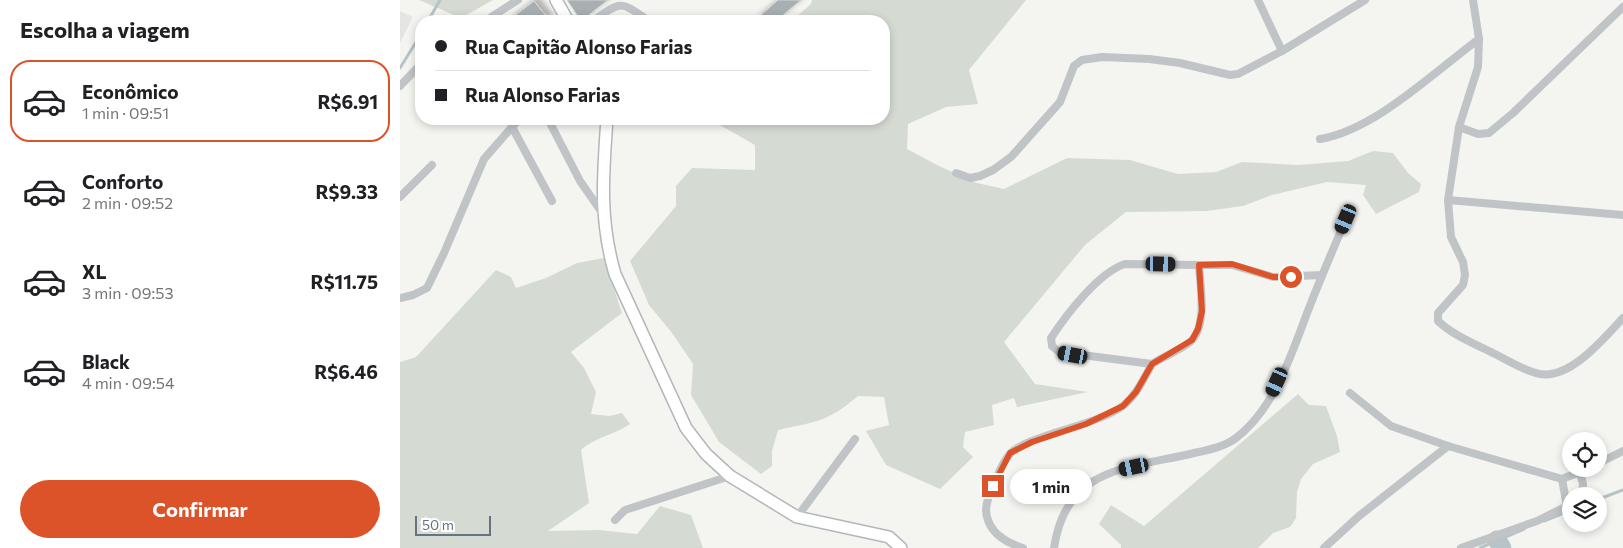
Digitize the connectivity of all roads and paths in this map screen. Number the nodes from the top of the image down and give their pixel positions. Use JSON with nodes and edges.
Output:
{"nodes":[{"id":1,"x":518,"y":0,"type":"edge"},
{"id":2,"x":556,"y":0,"type":"edge"},
{"id":3,"x":1258,"y":0,"type":"edge"},
{"id":4,"x":1365,"y":0,"type":"edge"},
{"id":5,"x":1473,"y":0,"type":"edge"},
{"id":6,"x":1623,"y":7,"type":"edge"},
{"id":7,"x":494,"y":15,"type":"edge"},
{"id":8,"x":565,"y":15,"type":"edge"},
{"id":9,"x":600,"y":15,"type":"edge"},
{"id":10,"x":640,"y":15,"type":"edge"},
{"id":11,"x":1479,"y":39,"type":"junction"},
{"id":12,"x":1282,"y":52,"type":"junction"},
{"id":13,"x":415,"y":70,"type":"edge"},
{"id":14,"x":400,"y":86,"type":"edge"},
{"id":15,"x":551,"y":125,"type":"edge"},
{"id":16,"x":607,"y":125,"type":"edge"},
{"id":17,"x":512,"y":127,"type":"joint"},
{"id":18,"x":1459,"y":127,"type":"junction"},
{"id":19,"x":1320,"y":139,"type":"dead end"},
{"id":20,"x":432,"y":165,"type":"dead end"},
{"id":21,"x":956,"y":173,"type":"dead end"},
{"id":22,"x":400,"y":197,"type":"edge"},
{"id":23,"x":1448,"y":200,"type":"junction"},
{"id":24,"x":552,"y":201,"type":"dead end"},
{"id":25,"x":602,"y":214,"type":"junction"},
{"id":26,"x":1623,"y":215,"type":"edge"},
{"id":27,"x":1346,"y":219,"type":"dead end"},
{"id":28,"x":1199,"y":265,"type":"junction"},
{"id":29,"x":1322,"y":275,"type":"junction"},
{"id":30,"x":400,"y":298,"type":"edge"},
{"id":31,"x":1623,"y":318,"type":"edge"},
{"id":32,"x":1152,"y":364,"type":"junction"},
{"id":33,"x":1350,"y":393,"type":"dead end"},
{"id":34,"x":854,"y":440,"type":"dead end"},
{"id":35,"x":1448,"y":446,"type":"junction"},
{"id":36,"x":1623,"y":452,"type":"edge"},
{"id":37,"x":1607,"y":459,"type":"edge"},
{"id":38,"x":730,"y":476,"type":"junction"},
{"id":39,"x":1567,"y":477,"type":"edge"},
{"id":40,"x":1562,"y":479,"type":"junction"},
{"id":41,"x":1564,"y":487,"type":"edge"},
{"id":42,"x":1562,"y":508,"type":"edge"},
{"id":43,"x":797,"y":517,"type":"junction"},
{"id":44,"x":615,"y":520,"type":"dead end"},
{"id":45,"x":1476,"y":545,"type":"edge"},
{"id":46,"x":900,"y":547,"type":"edge"},
{"id":47,"x":1023,"y":548,"type":"edge"},
{"id":48,"x":1054,"y":548,"type":"edge"},
{"id":49,"x":1324,"y":548,"type":"edge"},
{"id":50,"x":1461,"y":548,"type":"edge"}],
"edges":[{"from":1,"to":7,"type":"street"},
{"from":2,"to":8,"type":"street"},
{"from":3,"to":12,"type":"street"},
{"from":4,"to":12,"type":"street"},
{"from":5,"to":11,"type":"street"},
{"from":6,"to":18,"type":"street"},
{"from":9,"to":10,"type":"street"},
{"from":11,"to":18,"type":"street"},
{"from":11,"to":19,"type":"street"},
{"from":12,"to":21,"type":"street"},
{"from":13,"to":14,"type":"street"},
{"from":15,"to":25,"type":"street"},
{"from":16,"to":25,"type":"street"},
{"from":17,"to":24,"type":"street"},
{"from":17,"to":30,"type":"street"},
{"from":18,"to":23,"type":"street"},
{"from":20,"to":22,"type":"street"},
{"from":23,"to":26,"type":"street"},
{"from":23,"to":31,"type":"street"},
{"from":25,"to":38,"type":"street"},
{"from":27,"to":29,"type":"street"},
{"from":28,"to":29,"type":"street"},
{"from":28,"to":32,"type":"street"},
{"from":28,"to":32,"type":"street"},
{"from":29,"to":48,"type":"street"},
{"from":32,"to":47,"type":"street"},
{"from":33,"to":35,"type":"street"},
{"from":34,"to":43,"type":"street"},
{"from":35,"to":40,"type":"street"},
{"from":35,"to":49,"type":"street"},
{"from":36,"to":37,"type":"street"},
{"from":38,"to":43,"type":"street"},
{"from":38,"to":44,"type":"street"},
{"from":39,"to":40,"type":"street"},
{"from":40,"to":41,"type":"street"},
{"from":42,"to":45,"type":"street"},
{"from":43,"to":46,"type":"street"},
{"from":45,"to":50,"type":"street"}]}
